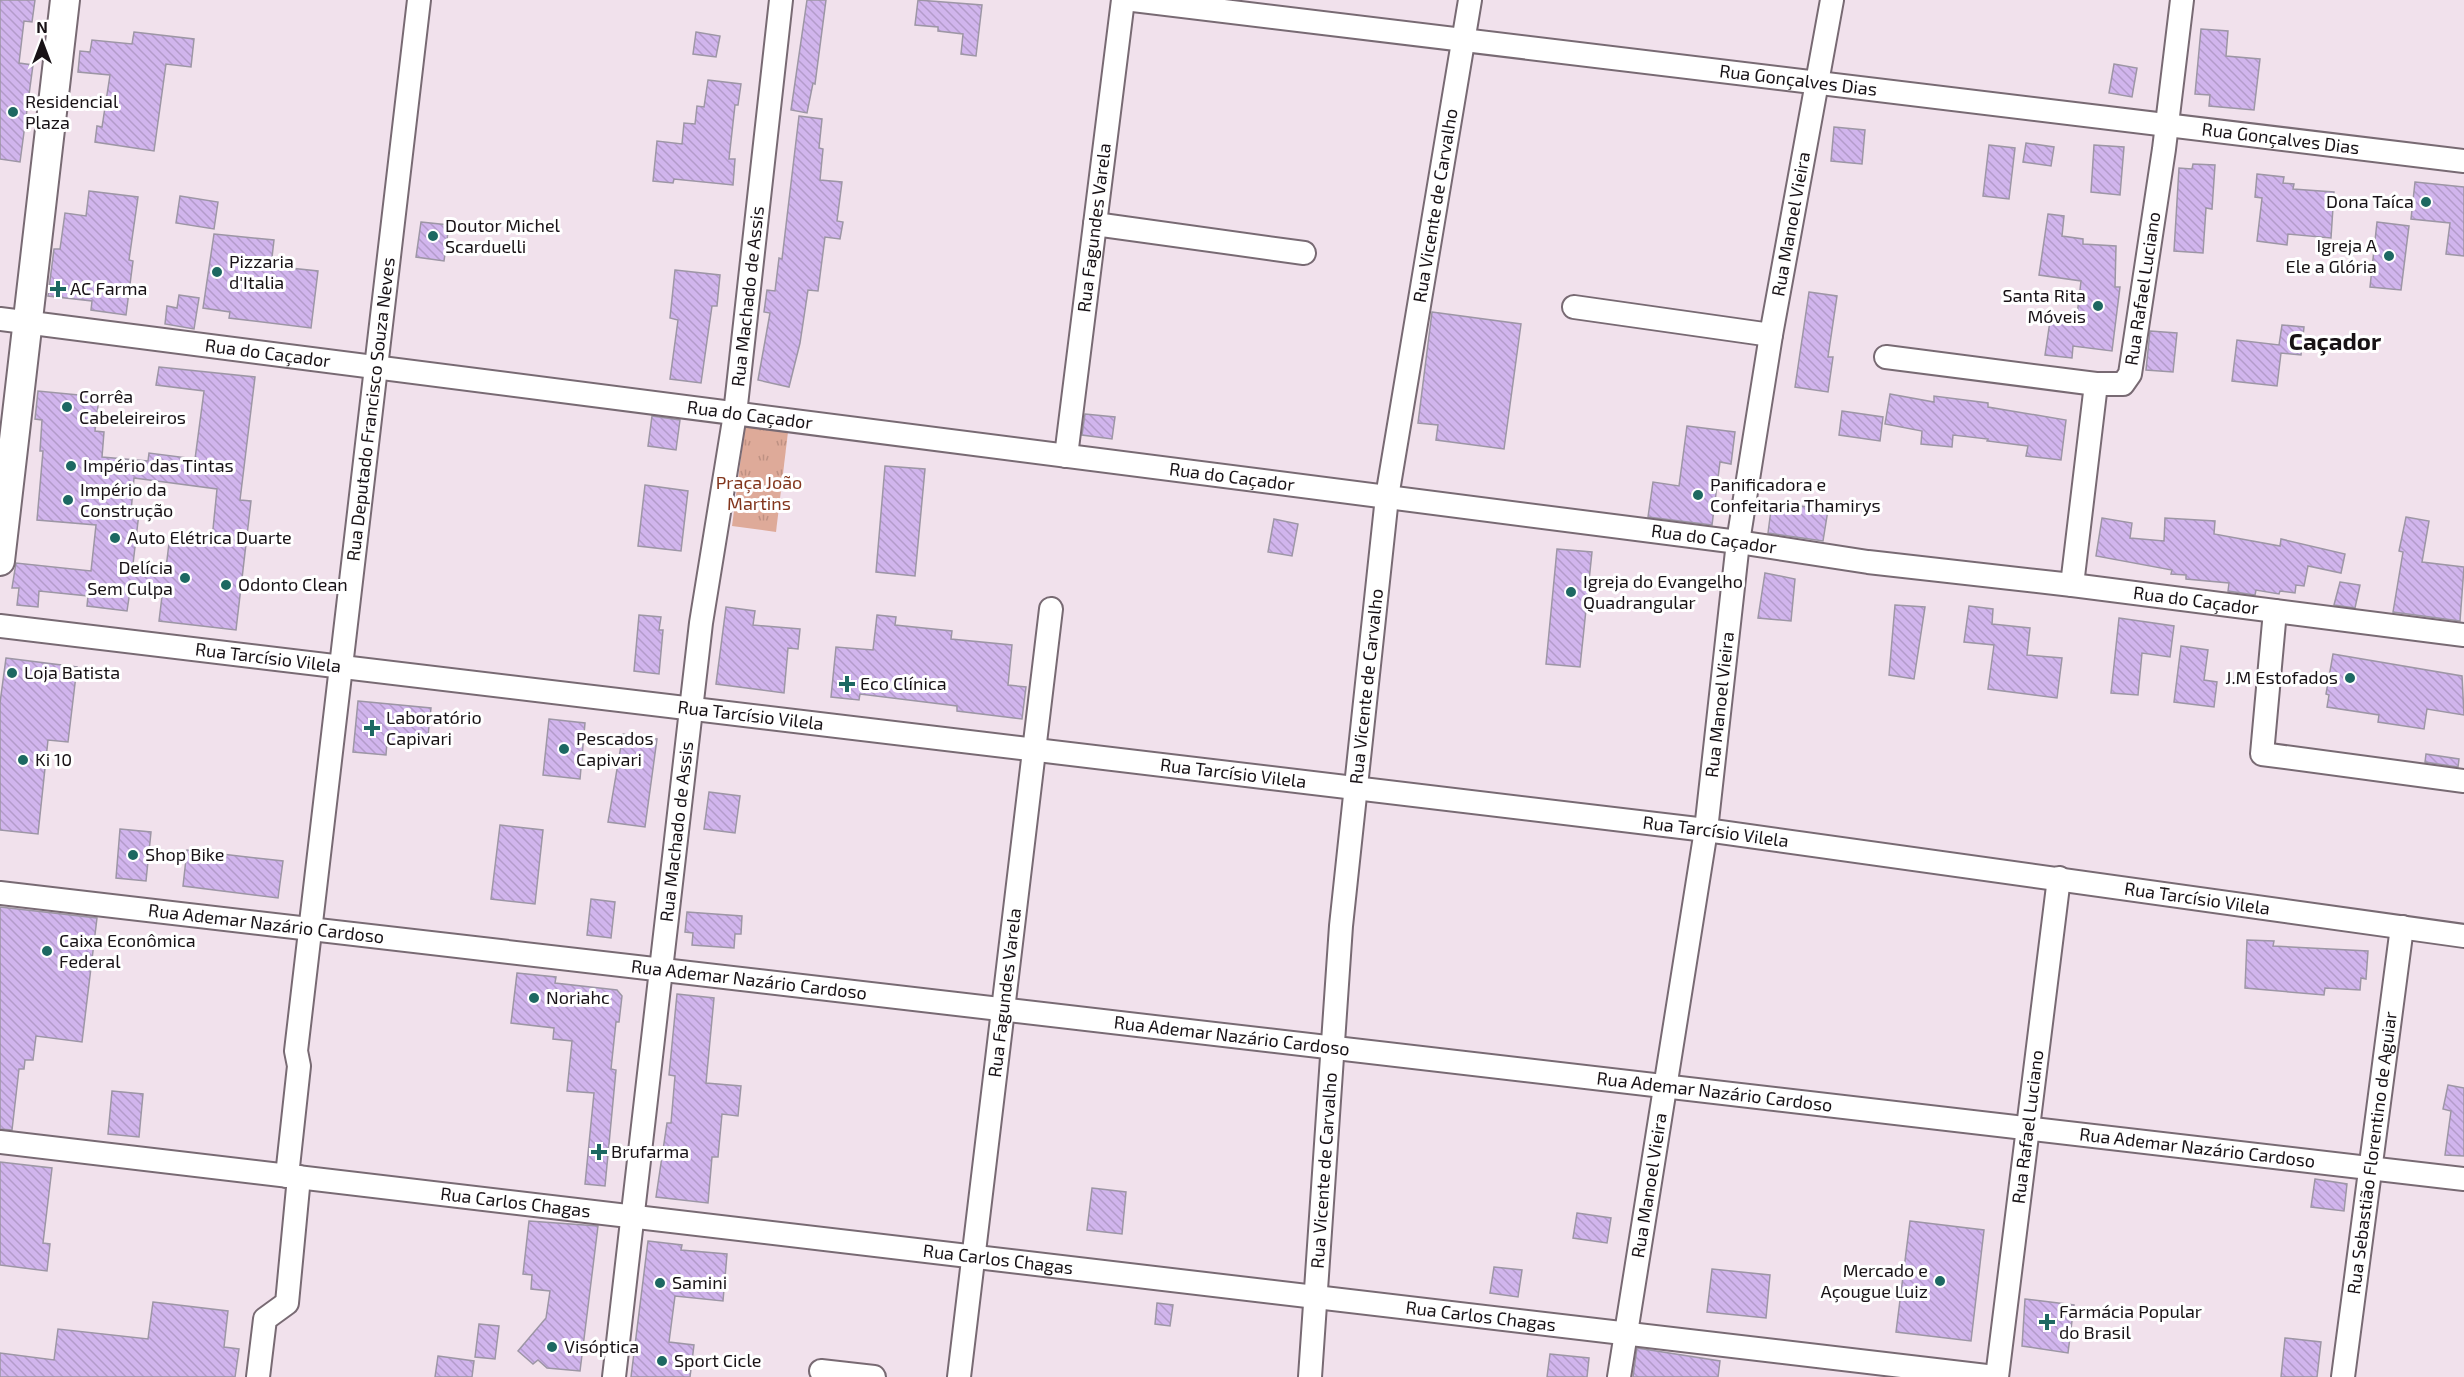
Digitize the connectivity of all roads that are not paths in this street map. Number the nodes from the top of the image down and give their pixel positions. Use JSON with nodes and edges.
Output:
{"nodes":[{"id":1,"x":65,"y":0,"type":"edge"},
{"id":2,"x":419,"y":0,"type":"edge"},
{"id":3,"x":781,"y":0,"type":"edge"},
{"id":4,"x":1123,"y":0,"type":"edge"},
{"id":5,"x":1133,"y":0,"type":"edge"},
{"id":6,"x":1470,"y":0,"type":"edge"},
{"id":7,"x":1832,"y":0,"type":"edge"},
{"id":8,"x":2182,"y":0,"type":"edge"},
{"id":9,"x":1465,"y":40,"type":"junction"},
{"id":10,"x":1816,"y":83,"type":"junction"},
{"id":11,"x":2167,"y":125,"type":"junction"},
{"id":12,"x":2464,"y":161,"type":"edge"},
{"id":13,"x":1095,"y":224,"type":"junction"},
{"id":14,"x":1304,"y":252,"type":"dead end"},
{"id":15,"x":1574,"y":307,"type":"dead end"},
{"id":16,"x":0,"y":319,"type":"edge"},
{"id":17,"x":28,"y":323,"type":"junction"},
{"id":18,"x":1771,"y":335,"type":"junction"},
{"id":19,"x":1886,"y":357,"type":"dead end"},
{"id":20,"x":376,"y":367,"type":"junction"},
{"id":21,"x":2096,"y":384,"type":"junction"},
{"id":22,"x":735,"y":414,"type":"junction"},
{"id":23,"x":1066,"y":456,"type":"junction"},
{"id":24,"x":1387,"y":497,"type":"junction"},
{"id":25,"x":1738,"y":542,"type":"junction"},
{"id":26,"x":0,"y":561,"type":"edge"},
{"id":27,"x":2072,"y":585,"type":"junction"},
{"id":28,"x":1051,"y":609,"type":"dead end"},
{"id":29,"x":2276,"y":611,"type":"junction"},
{"id":30,"x":0,"y":626,"type":"edge"},
{"id":31,"x":2464,"y":635,"type":"edge"},
{"id":32,"x":341,"y":667,"type":"junction"},
{"id":33,"x":692,"y":709,"type":"junction"},
{"id":34,"x":1034,"y":750,"type":"junction"},
{"id":35,"x":2464,"y":781,"type":"edge"},
{"id":36,"x":1354,"y":788,"type":"junction"},
{"id":37,"x":1706,"y":830,"type":"junction"},
{"id":38,"x":2059,"y":878,"type":"junction"},
{"id":39,"x":0,"y":893,"type":"edge"},
{"id":40,"x":2402,"y":927,"type":"junction"},
{"id":41,"x":310,"y":929,"type":"junction"},
{"id":42,"x":2464,"y":936,"type":"edge"},
{"id":43,"x":662,"y":970,"type":"junction"},
{"id":44,"x":1003,"y":1009,"type":"junction"},
{"id":45,"x":1333,"y":1048,"type":"junction"},
{"id":46,"x":1665,"y":1086,"type":"junction"},
{"id":47,"x":2028,"y":1127,"type":"junction"},
{"id":48,"x":0,"y":1142,"type":"edge"},
{"id":49,"x":2370,"y":1167,"type":"junction"},
{"id":50,"x":293,"y":1176,"type":"junction"},
{"id":51,"x":2464,"y":1179,"type":"edge"},
{"id":52,"x":633,"y":1216,"type":"junction"},
{"id":53,"x":974,"y":1257,"type":"junction"},
{"id":54,"x":1316,"y":1297,"type":"junction"},
{"id":55,"x":1625,"y":1333,"type":"junction"},
{"id":56,"x":821,"y":1371,"type":"dead end"},
{"id":57,"x":258,"y":1377,"type":"edge"},
{"id":58,"x":614,"y":1377,"type":"edge"},
{"id":59,"x":874,"y":1377,"type":"edge"},
{"id":60,"x":959,"y":1377,"type":"edge"},
{"id":61,"x":1310,"y":1377,"type":"edge"},
{"id":62,"x":1619,"y":1377,"type":"edge"},
{"id":63,"x":1996,"y":1377,"type":"edge"},
{"id":64,"x":2343,"y":1377,"type":"edge"}],
"edges":[{"from":1,"to":17,"type":"street"},
{"from":2,"to":20,"type":"street","name":"Rua Deputado Francisco Souza Neves"},
{"from":3,"to":22,"type":"street","name":"Rua Machado de Assis"},
{"from":4,"to":13,"type":"street","name":"Rua Fagundes Varela"},
{"from":5,"to":9,"type":"street","name":"Rua Gonçalves Dias"},
{"from":6,"to":9,"type":"street","name":"Rua Vicente de Carvalho"},
{"from":7,"to":10,"type":"street","name":"Rua Manoel Vieira"},
{"from":8,"to":11,"type":"street","name":"Rua Rafael Luciano"},
{"from":9,"to":10,"type":"street","name":"Rua Gonçalves Dias"},
{"from":9,"to":24,"type":"street","name":"Rua Vicente de Carvalho"},
{"from":10,"to":11,"type":"street","name":"Rua Gonçalves Dias"},
{"from":10,"to":18,"type":"street","name":"Rua Manoel Vieira"},
{"from":11,"to":12,"type":"street","name":"Rua Gonçalves Dias"},
{"from":11,"to":21,"type":"street","name":"Rua Rafael Luciano"},
{"from":13,"to":14,"type":"street"},
{"from":13,"to":23,"type":"street","name":"Rua Fagundes Varela"},
{"from":15,"to":18,"type":"street"},
{"from":16,"to":17,"type":"street","name":"Rua do Caçador"},
{"from":17,"to":20,"type":"street","name":"Rua do Caçador"},
{"from":17,"to":26,"type":"street"},
{"from":18,"to":25,"type":"street","name":"Rua Manoel Vieira"},
{"from":19,"to":21,"type":"street"},
{"from":20,"to":22,"type":"street","name":"Rua do Caçador"},
{"from":20,"to":32,"type":"street","name":"Rua Deputado Francisco Souza Neves"},
{"from":21,"to":27,"type":"street"},
{"from":22,"to":23,"type":"street","name":"Rua do Caçador"},
{"from":22,"to":33,"type":"street","name":"Rua Machado de Assis"},
{"from":23,"to":24,"type":"street","name":"Rua do Caçador"},
{"from":24,"to":25,"type":"street","name":"Rua do Caçador"},
{"from":24,"to":36,"type":"street","name":"Rua Vicente de Carvalho"},
{"from":25,"to":27,"type":"street","name":"Rua do Caçador"},
{"from":25,"to":37,"type":"street","name":"Rua Manoel Vieira"},
{"from":27,"to":29,"type":"street","name":"Rua do Caçador"},
{"from":28,"to":34,"type":"street","name":"Rua Fagundes Varela"},
{"from":29,"to":31,"type":"street","name":"Rua do Caçador"},
{"from":29,"to":35,"type":"street"},
{"from":30,"to":32,"type":"street","name":"Rua Tarcísio Vilela"},
{"from":32,"to":33,"type":"street","name":"Rua Tarcísio Vilela"},
{"from":32,"to":41,"type":"street","name":"Rua Deputado Francisco Souza Neves"},
{"from":33,"to":34,"type":"street","name":"Rua Tarcísio Vilela"},
{"from":33,"to":43,"type":"street","name":"Rua Machado de Assis"},
{"from":34,"to":36,"type":"street","name":"Rua Tarcísio Vilela"},
{"from":34,"to":44,"type":"street","name":"Rua Fagundes Varela"},
{"from":36,"to":37,"type":"street","name":"Rua Tarcísio Vilela"},
{"from":36,"to":45,"type":"street","name":"Rua Vicente de Carvalho"},
{"from":37,"to":38,"type":"street","name":"Rua Tarcísio Vilela"},
{"from":37,"to":46,"type":"street","name":"Rua Manoel Vieira"},
{"from":38,"to":40,"type":"street","name":"Rua Tarcísio Vilela"},
{"from":38,"to":47,"type":"street","name":"Rua Rafael Luciano"},
{"from":39,"to":41,"type":"street","name":"Rua Ademar Nazário Cardoso"},
{"from":40,"to":42,"type":"street","name":"Rua Tarcísio Vilela"},
{"from":40,"to":49,"type":"street","name":"Rua Sebastião Florentino de Aguiar"},
{"from":41,"to":43,"type":"street","name":"Rua Ademar Nazário Cardoso"},
{"from":41,"to":50,"type":"street","name":"Rua Deputado Francisco Souza Neves"},
{"from":43,"to":44,"type":"street","name":"Rua Ademar Nazário Cardoso"},
{"from":43,"to":52,"type":"street","name":"Rua Machado de Assis"},
{"from":44,"to":45,"type":"street","name":"Rua Ademar Nazário Cardoso"},
{"from":44,"to":53,"type":"street","name":"Rua Fagundes Varela"},
{"from":45,"to":46,"type":"street","name":"Rua Ademar Nazário Cardoso"},
{"from":45,"to":54,"type":"street","name":"Rua Vicente de Carvalho"},
{"from":46,"to":47,"type":"street","name":"Rua Ademar Nazário Cardoso"},
{"from":46,"to":55,"type":"street","name":"Rua Manoel Vieira"},
{"from":47,"to":49,"type":"street","name":"Rua Ademar Nazário Cardoso"},
{"from":47,"to":63,"type":"street","name":"Rua Rafael Luciano"},
{"from":48,"to":50,"type":"street","name":"Rua Carlos Chagas"},
{"from":49,"to":51,"type":"street","name":"Rua Ademar Nazário Cardoso"},
{"from":49,"to":64,"type":"street","name":"Rua Sebastião Florentino de Aguiar"},
{"from":50,"to":52,"type":"street","name":"Rua Carlos Chagas"},
{"from":50,"to":57,"type":"street","name":"Rua Deputado Francisco Souza Neves"},
{"from":52,"to":53,"type":"street","name":"Rua Carlos Chagas"},
{"from":52,"to":58,"type":"street","name":"Rua Machado de Assis"},
{"from":53,"to":54,"type":"street","name":"Rua Carlos Chagas"},
{"from":53,"to":60,"type":"street","name":"Rua Fagundes Varela"},
{"from":54,"to":55,"type":"street","name":"Rua Carlos Chagas"},
{"from":54,"to":61,"type":"street","name":"Rua Vicente de Carvalho"},
{"from":55,"to":62,"type":"street","name":"Rua Manoel Vieira"},
{"from":55,"to":63,"type":"street","name":"Rua Carlos Chagas"},
{"from":56,"to":59,"type":"street"}]}
